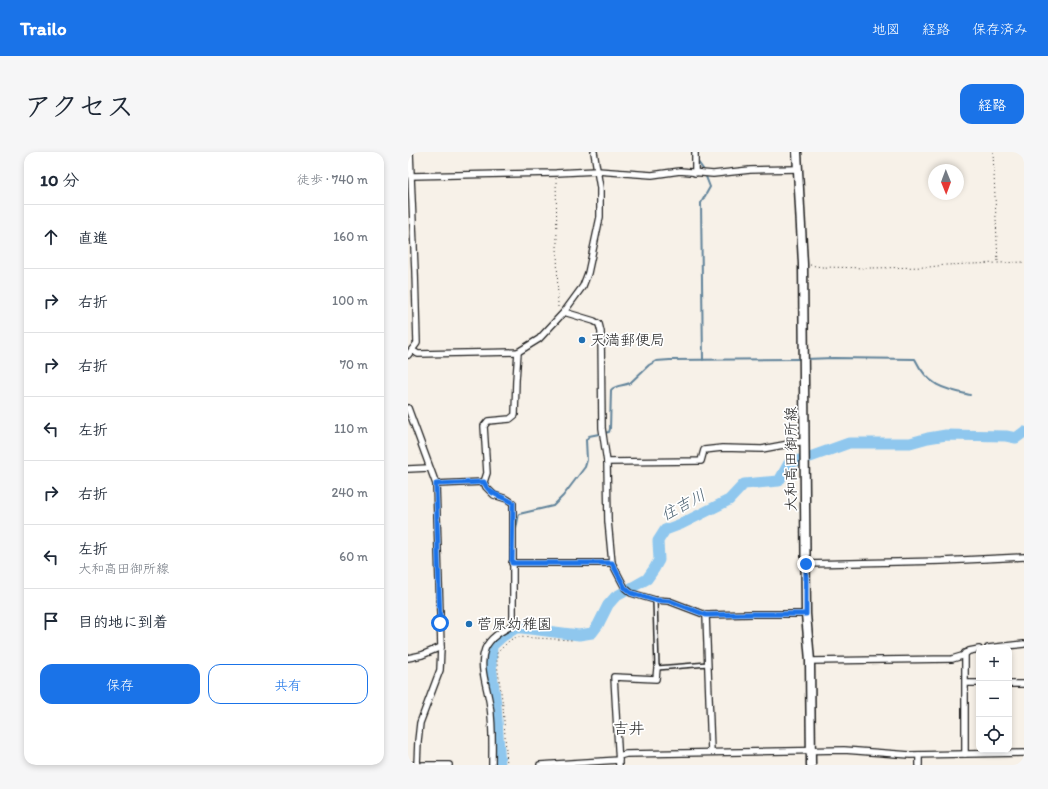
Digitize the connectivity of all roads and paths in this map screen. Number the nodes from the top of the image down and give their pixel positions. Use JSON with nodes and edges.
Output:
{"nodes":[{"id":1,"x":410,"y":152,"type":"edge"},
{"id":2,"x":594,"y":152,"type":"edge"},
{"id":3,"x":695,"y":152,"type":"edge"},
{"id":4,"x":797,"y":152,"type":"edge"},
{"id":5,"x":993,"y":152,"type":"edge"},
{"id":6,"x":798,"y":169,"type":"junction"},
{"id":7,"x":597,"y":171,"type":"junction"},
{"id":8,"x":556,"y":173,"type":"junction"},
{"id":9,"x":695,"y":173,"type":"junction"},
{"id":10,"x":411,"y":176,"type":"junction"},
{"id":11,"x":1024,"y":262,"type":"edge"},
{"id":12,"x":998,"y":263,"type":"junction"},
{"id":13,"x":803,"y":264,"type":"junction"},
{"id":14,"x":564,"y":312,"type":"junction"},
{"id":15,"x":557,"y":320,"type":"junction"},
{"id":16,"x":412,"y":350,"type":"junction"},
{"id":17,"x":518,"y":352,"type":"junction"},
{"id":18,"x":408,"y":356,"type":"edge"},
{"id":19,"x":408,"y":408,"type":"edge"},
{"id":20,"x":805,"y":441,"type":"junction"},
{"id":21,"x":607,"y":462,"type":"junction"},
{"id":22,"x":429,"y":468,"type":"junction"},
{"id":23,"x":408,"y":469,"type":"edge"},
{"id":24,"x":484,"y":482,"type":"junction"},
{"id":25,"x":436,"y":484,"type":"junction"},
{"id":26,"x":1024,"y":557,"type":"edge"},
{"id":27,"x":512,"y":563,"type":"junction"},
{"id":28,"x":612,"y":563,"type":"junction"},
{"id":29,"x":806,"y":564,"type":"junction"},
{"id":30,"x":655,"y":600,"type":"junction"},
{"id":31,"x":806,"y":614,"type":"junction"},
{"id":32,"x":706,"y":615,"type":"junction"},
{"id":33,"x":572,"y":640,"type":"dead end"},
{"id":34,"x":1024,"y":644,"type":"edge"},
{"id":35,"x":1012,"y":645,"type":"edge"},
{"id":36,"x":441,"y":647,"type":"junction"},
{"id":37,"x":976,"y":650,"type":"edge"},
{"id":38,"x":966,"y":653,"type":"junction"},
{"id":39,"x":408,"y":658,"type":"edge"},
{"id":40,"x":810,"y":661,"type":"junction"},
{"id":41,"x":708,"y":664,"type":"junction"},
{"id":42,"x":657,"y":668,"type":"junction"},
{"id":43,"x":966,"y":683,"type":"junction"},
{"id":44,"x":976,"y":683,"type":"edge"},
{"id":45,"x":1012,"y":684,"type":"edge"},
{"id":46,"x":1024,"y":684,"type":"edge"},
{"id":47,"x":811,"y":750,"type":"junction"},
{"id":48,"x":711,"y":752,"type":"junction"},
{"id":49,"x":1024,"y":753,"type":"edge"},
{"id":50,"x":965,"y":754,"type":"junction"},
{"id":51,"x":919,"y":755,"type":"junction"},
{"id":52,"x":619,"y":760,"type":"edge"},
{"id":53,"x":408,"y":765,"type":"edge"},
{"id":54,"x":416,"y":765,"type":"edge"},
{"id":55,"x":423,"y":765,"type":"edge"},
{"id":56,"x":449,"y":765,"type":"edge"},
{"id":57,"x":492,"y":765,"type":"edge"},
{"id":58,"x":507,"y":765,"type":"edge"},
{"id":59,"x":540,"y":765,"type":"edge"},
{"id":60,"x":811,"y":765,"type":"edge"},
{"id":61,"x":919,"y":765,"type":"edge"}],
"edges":[{"from":1,"to":10,"type":"street"},
{"from":2,"to":7,"type":"street"},
{"from":3,"to":9,"type":"street"},
{"from":4,"to":6,"type":"main road","name":"大和高田御所線"},
{"from":5,"to":12,"type":"path"},
{"from":6,"to":9,"type":"street"},
{"from":6,"to":13,"type":"main road","name":"大和高田御所線"},
{"from":7,"to":8,"type":"street"},
{"from":7,"to":9,"type":"street"},
{"from":7,"to":14,"type":"street"},
{"from":8,"to":10,"type":"street"},
{"from":8,"to":15,"type":"path"},
{"from":10,"to":16,"type":"street"},
{"from":11,"to":12,"type":"path"},
{"from":12,"to":13,"type":"path"},
{"from":13,"to":20,"type":"main road","name":"大和高田御所線"},
{"from":14,"to":15,"type":"street"},
{"from":14,"to":21,"type":"street"},
{"from":15,"to":17,"type":"street"},
{"from":16,"to":17,"type":"street"},
{"from":16,"to":18,"type":"street"},
{"from":17,"to":24,"type":"street"},
{"from":19,"to":22,"type":"street"},
{"from":20,"to":21,"type":"street"},
{"from":20,"to":29,"type":"main road","name":"大和高田御所線"},
{"from":21,"to":28,"type":"street"},
{"from":22,"to":23,"type":"street"},
{"from":22,"to":25,"type":"street"},
{"from":24,"to":25,"type":"street"},
{"from":24,"to":27,"type":"street"},
{"from":25,"to":36,"type":"street"},
{"from":26,"to":29,"type":"street"},
{"from":27,"to":28,"type":"street"},
{"from":27,"to":57,"type":"street"},
{"from":28,"to":30,"type":"street"},
{"from":29,"to":31,"type":"main road","name":"大和高田御所線"},
{"from":30,"to":32,"type":"street"},
{"from":30,"to":42,"type":"lane"},
{"from":31,"to":32,"type":"street"},
{"from":31,"to":40,"type":"main road","name":"大和高田御所線"},
{"from":32,"to":41,"type":"street"},
{"from":33,"to":58,"type":"path"},
{"from":34,"to":35,"type":"street"},
{"from":36,"to":39,"type":"street"},
{"from":36,"to":54,"type":"street"},
{"from":37,"to":38,"type":"street"},
{"from":38,"to":40,"type":"street"},
{"from":38,"to":43,"type":"street"},
{"from":40,"to":47,"type":"main road","name":"大和高田御所線"},
{"from":41,"to":42,"type":"lane"},
{"from":41,"to":48,"type":"street"},
{"from":42,"to":52,"type":"street"},
{"from":43,"to":44,"type":"street"},
{"from":43,"to":50,"type":"street"},
{"from":45,"to":46,"type":"street"},
{"from":47,"to":48,"type":"street"},
{"from":47,"to":51,"type":"street"},
{"from":47,"to":60,"type":"main road","name":"大和高田御所線"},
{"from":48,"to":52,"type":"street"},
{"from":49,"to":50,"type":"street"},
{"from":50,"to":51,"type":"street"},
{"from":51,"to":61,"type":"street"},
{"from":52,"to":59,"type":"street"},
{"from":53,"to":54,"type":"street"},
{"from":55,"to":56,"type":"street"}]}
